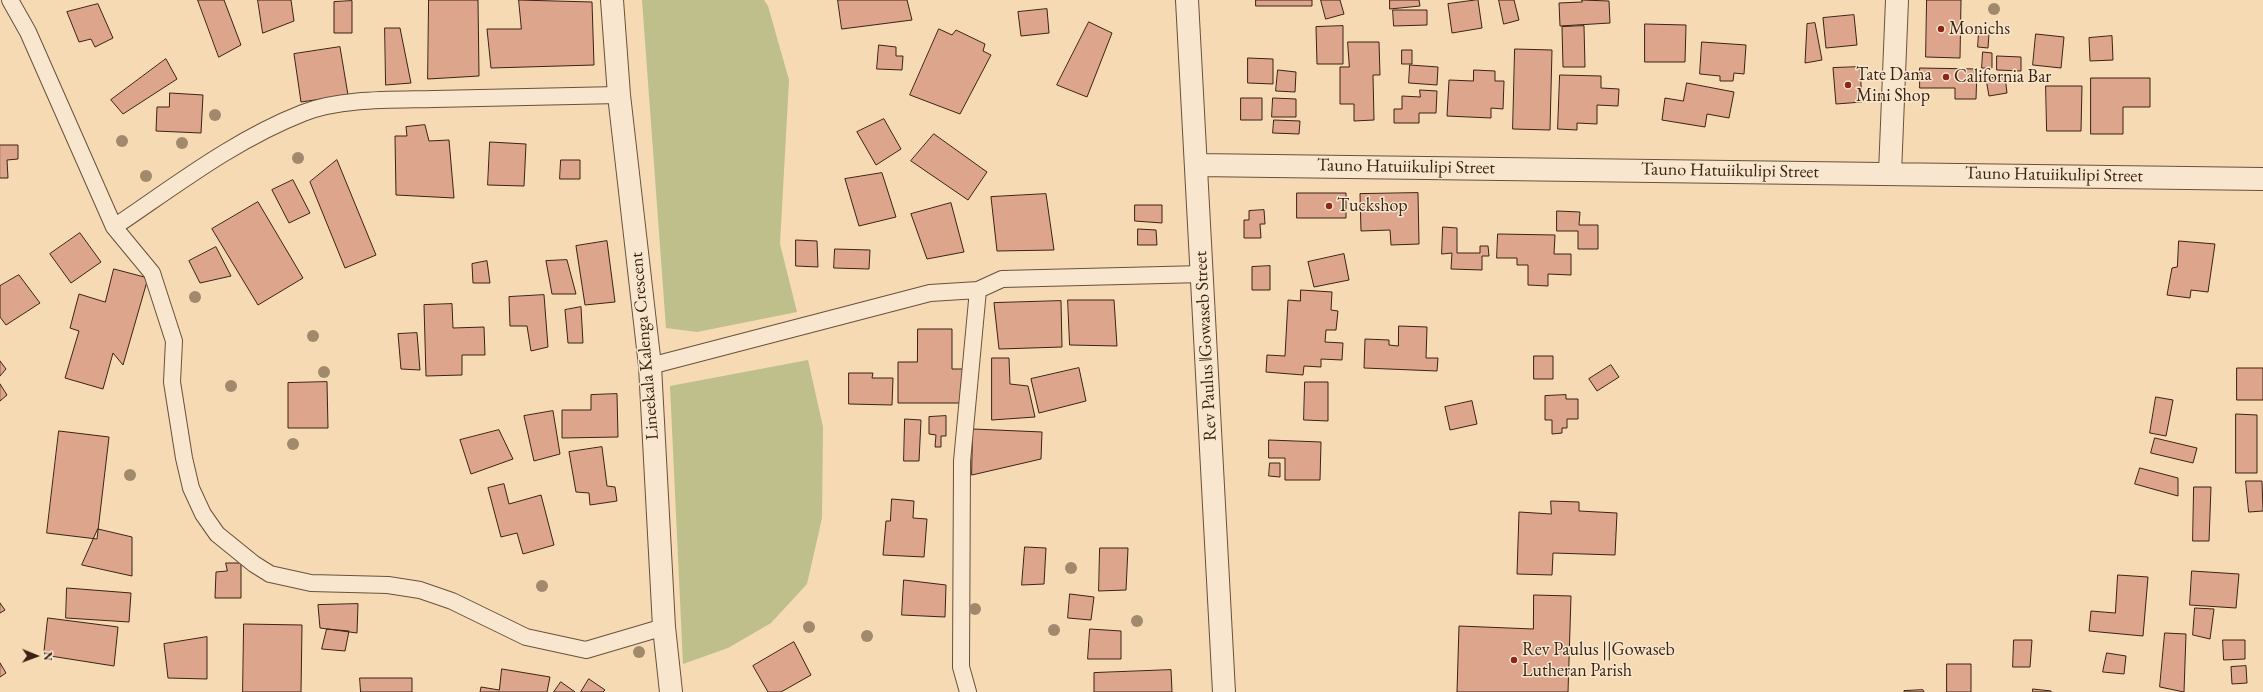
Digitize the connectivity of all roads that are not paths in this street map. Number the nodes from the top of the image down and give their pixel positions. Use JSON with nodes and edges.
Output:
{"nodes":[{"id":1,"x":10,"y":0,"type":"edge"},
{"id":2,"x":612,"y":0,"type":"edge"},
{"id":3,"x":1187,"y":0,"type":"edge"},
{"id":4,"x":1897,"y":0,"type":"edge"},
{"id":5,"x":619,"y":95,"type":"junction"},
{"id":6,"x":1197,"y":165,"type":"junction"},
{"id":7,"x":1890,"y":173,"type":"junction"},
{"id":8,"x":2263,"y":179,"type":"edge"},
{"id":9,"x":114,"y":227,"type":"junction"},
{"id":10,"x":1203,"y":274,"type":"junction"},
{"id":11,"x":978,"y":290,"type":"junction"},
{"id":12,"x":650,"y":366,"type":"junction"},
{"id":13,"x":664,"y":628,"type":"junction"},
{"id":14,"x":671,"y":692,"type":"edge"},
{"id":15,"x":968,"y":692,"type":"edge"},
{"id":16,"x":1224,"y":692,"type":"edge"}],
"edges":[{"from":1,"to":9,"type":"lane"},
{"from":2,"to":5,"type":"street","name":"Lineekala Kalenga Crescent"},
{"from":3,"to":6,"type":"street","name":"Rev Paulus ǁGowaseb Street"},
{"from":4,"to":7,"type":"street"},
{"from":5,"to":9,"type":"lane"},
{"from":5,"to":12,"type":"street","name":"Lineekala Kalenga Crescent"},
{"from":6,"to":7,"type":"street","name":"Tauno Hatuiikulipi Street"},
{"from":6,"to":10,"type":"street","name":"Rev Paulus ǁGowaseb Street"},
{"from":7,"to":8,"type":"street","name":"Tauno Hatuiikulipi Street"},
{"from":9,"to":13,"type":"lane"},
{"from":10,"to":11,"type":"lane"},
{"from":10,"to":16,"type":"street","name":"Rev Paulus ǁGowaseb Street"},
{"from":11,"to":12,"type":"lane"},
{"from":11,"to":15,"type":"lane"},
{"from":12,"to":13,"type":"street","name":"Lineekala Kalenga Crescent"},
{"from":13,"to":14,"type":"street","name":"Lineekala Kalenga Crescent"}]}
